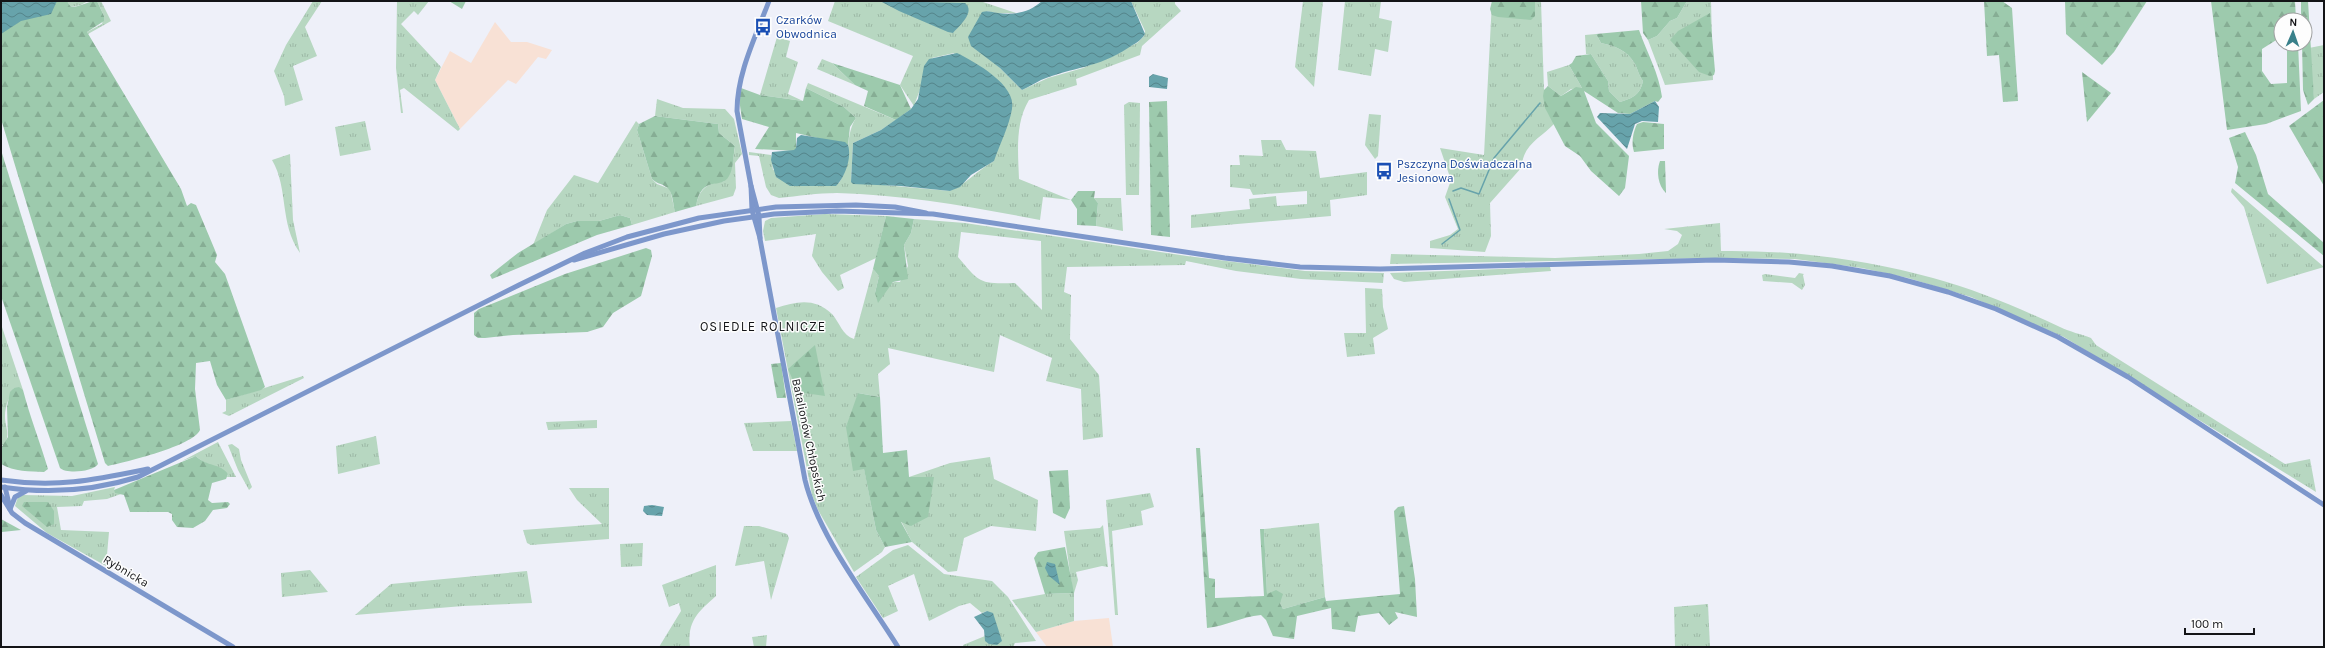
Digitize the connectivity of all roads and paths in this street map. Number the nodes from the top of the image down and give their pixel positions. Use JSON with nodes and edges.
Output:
{"nodes":[{"id":1,"x":769,"y":1,"type":"edge"},
{"id":2,"x":755,"y":209,"type":"junction"},
{"id":3,"x":933,"y":214,"type":"junction"},
{"id":4,"x":756,"y":216,"type":"junction"},
{"id":5,"x":574,"y":260,"type":"junction"},
{"id":6,"x":154,"y":468,"type":"junction"},
{"id":7,"x":1,"y":481,"type":"edge"},
{"id":8,"x":19,"y":483,"type":"junction"},
{"id":9,"x":3,"y":488,"type":"edge"},
{"id":10,"x":29,"y":490,"type":"junction"},
{"id":11,"x":2,"y":497,"type":"edge"},
{"id":12,"x":2324,"y":504,"type":"edge"},
{"id":13,"x":10,"y":510,"type":"junction"},
{"id":14,"x":233,"y":647,"type":"edge"},
{"id":15,"x":898,"y":647,"type":"edge"}],
"edges":[{"from":1,"to":2,"type":"main road","name":"Batalionów Chłopskich"},
{"from":2,"to":3,"type":"main road"},
{"from":2,"to":4,"type":"main road","name":"Batalionów Chłopskich"},
{"from":2,"to":5,"type":"main road"},
{"from":3,"to":4,"type":"main road"},
{"from":3,"to":12,"type":"main road"},
{"from":4,"to":5,"type":"main road"},
{"from":4,"to":15,"type":"main road","name":"Batalionów Chłopskich"},
{"from":5,"to":6,"type":"main road"},
{"from":6,"to":8,"type":"main road"},
{"from":6,"to":10,"type":"main road"},
{"from":7,"to":8,"type":"main road"},
{"from":7,"to":9,"type":"main road"},
{"from":8,"to":9,"type":"main road"},
{"from":9,"to":10,"type":"main road"},
{"from":9,"to":11,"type":"main road"},
{"from":9,"to":13,"type":"main road"},
{"from":10,"to":13,"type":"main road"},
{"from":11,"to":13,"type":"main road","name":"Rybnicka"},
{"from":13,"to":14,"type":"main road","name":"Rybnicka"}]}
